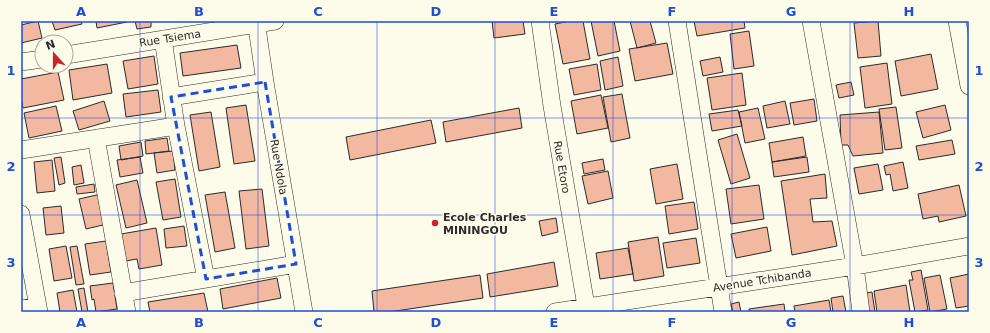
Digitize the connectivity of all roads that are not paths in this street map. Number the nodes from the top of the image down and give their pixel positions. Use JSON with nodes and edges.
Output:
{"nodes":[{"id":1,"x":275,"y":21,"type":"edge"},
{"id":2,"x":540,"y":21,"type":"edge"},
{"id":3,"x":677,"y":21,"type":"edge"},
{"id":4,"x":811,"y":21,"type":"edge"},
{"id":5,"x":957,"y":21,"type":"edge"},
{"id":6,"x":256,"y":23,"type":"edge"},
{"id":7,"x":163,"y":39,"type":"junction"},
{"id":8,"x":74,"y":54,"type":"edge"},
{"id":9,"x":34,"y":60,"type":"edge"},
{"id":10,"x":21,"y":62,"type":"edge"},
{"id":11,"x":265,"y":82,"type":"junction"},
{"id":12,"x":969,"y":86,"type":"edge"},
{"id":13,"x":171,"y":97,"type":"junction"},
{"id":14,"x":176,"y":126,"type":"junction"},
{"id":15,"x":96,"y":138,"type":"junction"},
{"id":16,"x":21,"y":150,"type":"edge"},
{"id":17,"x":21,"y":214,"type":"edge"},
{"id":18,"x":969,"y":246,"type":"edge"},
{"id":19,"x":296,"y":264,"type":"junction"},
{"id":20,"x":855,"y":266,"type":"junction"},
{"id":21,"x":206,"y":279,"type":"junction"},
{"id":22,"x":719,"y":286,"type":"junction"},
{"id":23,"x":124,"y":293,"type":"junction"},
{"id":24,"x":38,"y":309,"type":"edge"},
{"id":25,"x":586,"y":309,"type":"edge"},
{"id":26,"x":21,"y":310,"type":"edge"},
{"id":27,"x":127,"y":312,"type":"edge"},
{"id":28,"x":304,"y":312,"type":"edge"},
{"id":29,"x":555,"y":312,"type":"edge"},
{"id":30,"x":723,"y":312,"type":"edge"},
{"id":31,"x":861,"y":312,"type":"edge"}],
"edges":[{"from":1,"to":6,"type":"street","name":"Rue Tsiema"},
{"from":2,"to":25,"type":"street","name":"Rue Etoro"},
{"from":3,"to":22,"type":"street"},
{"from":4,"to":20,"type":"street"},
{"from":5,"to":12,"type":"street"},
{"from":6,"to":7,"type":"street","name":"Rue Tsiema"},
{"from":6,"to":11,"type":"street","name":"Rue Ndola"},
{"from":7,"to":8,"type":"street","name":"Rue Tsiema"},
{"from":7,"to":13,"type":"street"},
{"from":9,"to":10,"type":"street"},
{"from":11,"to":13,"type":"street"},
{"from":11,"to":19,"type":"street","name":"Rue Ndola"},
{"from":13,"to":14,"type":"street"},
{"from":14,"to":15,"type":"street"},
{"from":14,"to":21,"type":"street"},
{"from":15,"to":16,"type":"street"},
{"from":15,"to":23,"type":"street"},
{"from":17,"to":24,"type":"street"},
{"from":18,"to":20,"type":"street","name":"Avenue Tchibanda"},
{"from":19,"to":21,"type":"street"},
{"from":19,"to":28,"type":"street","name":"Rue Ndola"},
{"from":20,"to":22,"type":"street","name":"Avenue Tchibanda"},
{"from":20,"to":31,"type":"street"},
{"from":21,"to":23,"type":"street"},
{"from":22,"to":25,"type":"street","name":"Avenue Tchibanda"},
{"from":22,"to":30,"type":"street"},
{"from":23,"to":27,"type":"street"},
{"from":24,"to":26,"type":"street"},
{"from":25,"to":29,"type":"street","name":"Avenue Tchibanda"}]}
